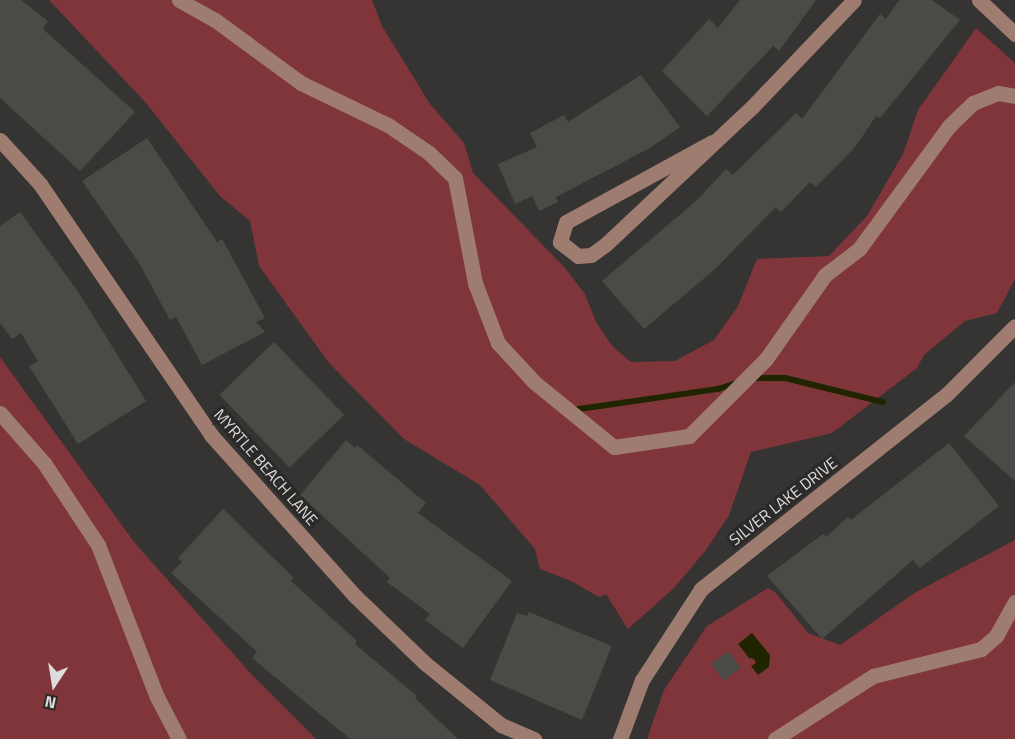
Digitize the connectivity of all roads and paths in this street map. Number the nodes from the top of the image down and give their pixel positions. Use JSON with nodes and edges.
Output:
{"nodes":[{"id":1,"x":179,"y":0,"type":"edge"},
{"id":2,"x":854,"y":0,"type":"edge"},
{"id":3,"x":979,"y":0,"type":"edge"},
{"id":4,"x":1015,"y":34,"type":"edge"},
{"id":5,"x":1015,"y":96,"type":"edge"},
{"id":6,"x":0,"y":140,"type":"edge"},
{"id":7,"x":712,"y":142,"type":"junction"},
{"id":8,"x":1015,"y":326,"type":"edge"},
{"id":9,"x":0,"y":414,"type":"edge"},
{"id":10,"x":1015,"y":602,"type":"edge"},
{"id":11,"x":179,"y":739,"type":"edge"},
{"id":12,"x":534,"y":739,"type":"edge"},
{"id":13,"x":620,"y":739,"type":"edge"},
{"id":14,"x":775,"y":739,"type":"edge"}],
"edges":[{"from":1,"to":5,"type":"street"},
{"from":2,"to":7,"type":"street"},
{"from":3,"to":4,"type":"street"},
{"from":6,"to":12,"type":"street","name":"MYRTLE BEACH LANE"},
{"from":7,"to":7,"type":"street"},
{"from":8,"to":13,"type":"street","name":"SILVER LAKE DRIVE"},
{"from":9,"to":11,"type":"street"},
{"from":10,"to":14,"type":"street"}]}
